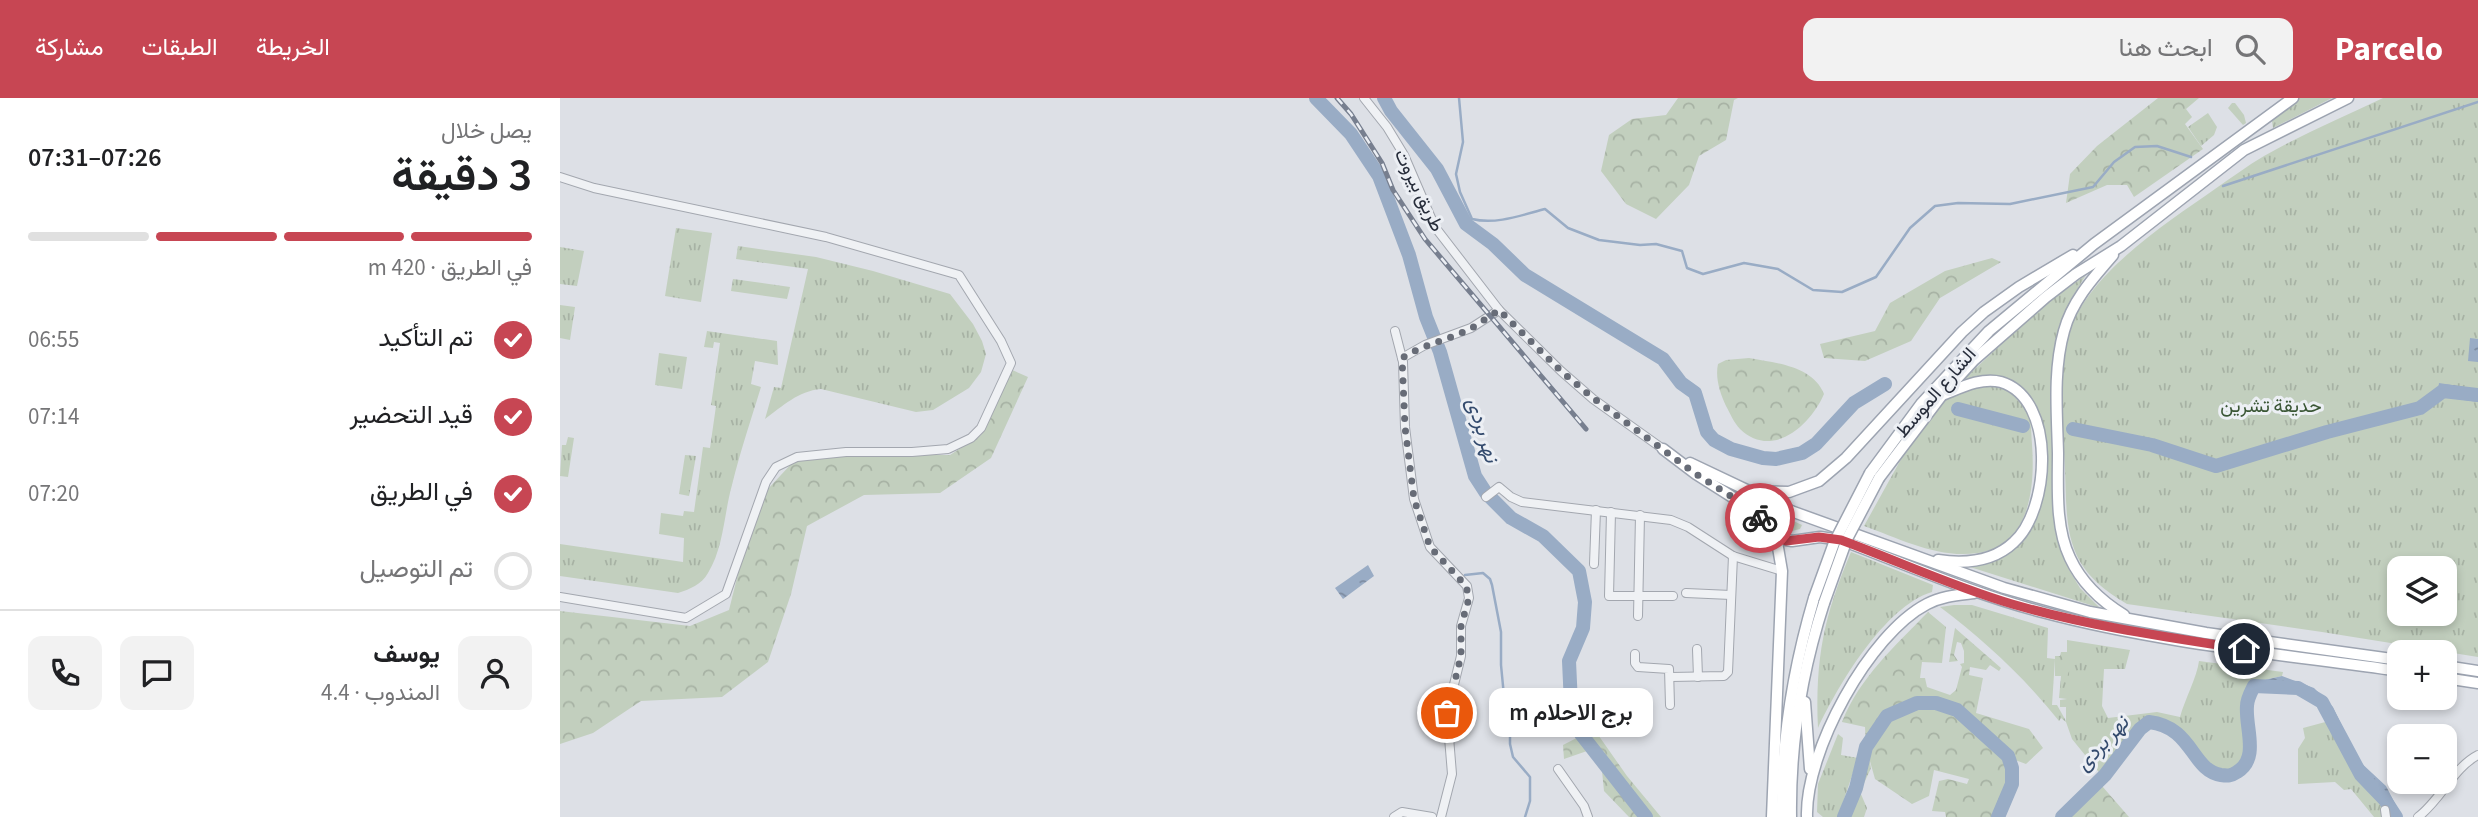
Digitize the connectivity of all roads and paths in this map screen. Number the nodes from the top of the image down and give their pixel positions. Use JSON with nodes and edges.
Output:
{"nodes":[{"id":1,"x":1364,"y":98,"type":"edge"},
{"id":2,"x":2292,"y":98,"type":"edge"},
{"id":3,"x":2348,"y":98,"type":"edge"},
{"id":4,"x":560,"y":177,"type":"edge"},
{"id":5,"x":2094,"y":244,"type":"junction"},
{"id":6,"x":2121,"y":246,"type":"junction"},
{"id":7,"x":1499,"y":310,"type":"junction"},
{"id":8,"x":1395,"y":331,"type":"dead end"},
{"id":9,"x":1402,"y":358,"type":"junction"},
{"id":10,"x":1942,"y":395,"type":"junction"},
{"id":11,"x":1663,"y":449,"type":"junction"},
{"id":12,"x":1875,"y":475,"type":"junction"},
{"id":13,"x":1744,"y":490,"type":"junction"},
{"id":14,"x":1486,"y":497,"type":"dead end"},
{"id":15,"x":1596,"y":510,"type":"junction"},
{"id":16,"x":1791,"y":511,"type":"junction"},
{"id":17,"x":1611,"y":512,"type":"junction"},
{"id":18,"x":1640,"y":516,"type":"junction"},
{"id":19,"x":1776,"y":536,"type":"junction"},
{"id":20,"x":1911,"y":555,"type":"junction"},
{"id":21,"x":1733,"y":556,"type":"junction"},
{"id":22,"x":1594,"y":564,"type":"dead end"},
{"id":23,"x":1782,"y":571,"type":"junction"},
{"id":24,"x":1686,"y":593,"type":"dead end"},
{"id":25,"x":1976,"y":593,"type":"junction"},
{"id":26,"x":1731,"y":595,"type":"junction"},
{"id":27,"x":1673,"y":596,"type":"dead end"},
{"id":28,"x":560,"y":597,"type":"edge"},
{"id":29,"x":1638,"y":597,"type":"junction"},
{"id":30,"x":1819,"y":601,"type":"junction"},
{"id":31,"x":1638,"y":616,"type":"dead end"},
{"id":32,"x":2133,"y":620,"type":"junction"},
{"id":33,"x":1697,"y":649,"type":"dead end"},
{"id":34,"x":1635,"y":654,"type":"dead end"},
{"id":35,"x":2387,"y":658,"type":"edge"},
{"id":36,"x":2457,"y":668,"type":"edge"},
{"id":37,"x":2387,"y":669,"type":"edge"},
{"id":38,"x":2478,"y":671,"type":"edge"},
{"id":39,"x":1671,"y":677,"type":"junction"},
{"id":40,"x":1698,"y":677,"type":"junction"},
{"id":41,"x":2457,"y":680,"type":"edge"},
{"id":42,"x":2478,"y":683,"type":"edge"},
{"id":43,"x":1803,"y":686,"type":"junction"},
{"id":44,"x":1670,"y":705,"type":"dead end"},
{"id":45,"x":1781,"y":741,"type":"junction"},
{"id":46,"x":2478,"y":755,"type":"edge"},
{"id":47,"x":1558,"y":769,"type":"dead end"},
{"id":48,"x":1811,"y":779,"type":"junction"},
{"id":49,"x":1394,"y":817,"type":"edge"},
{"id":50,"x":1432,"y":817,"type":"edge"},
{"id":51,"x":1441,"y":817,"type":"edge"},
{"id":52,"x":1588,"y":817,"type":"edge"},
{"id":53,"x":1772,"y":817,"type":"edge"},
{"id":54,"x":1782,"y":817,"type":"edge"},
{"id":55,"x":1791,"y":817,"type":"edge"},
{"id":56,"x":1807,"y":817,"type":"edge"},
{"id":57,"x":2418,"y":817,"type":"edge"}],
"edges":[{"from":1,"to":7,"type":"street","name":"طريق بيروت"},
{"from":2,"to":5,"type":"main road","name":"الشارع الموسط"},
{"from":3,"to":6,"type":"main road","name":"الشارع الموسط"},
{"from":4,"to":28,"type":"street"},
{"from":5,"to":12,"type":"main road","name":"الشارع الموسط"},
{"from":5,"to":13,"type":"main road"},
{"from":6,"to":10,"type":"main road","name":"الشارع الموسط"},
{"from":6,"to":32,"type":"main road"},
{"from":7,"to":9,"type":"street"},
{"from":7,"to":11,"type":"street","name":"طريق بيروت"},
{"from":8,"to":9,"type":"street"},
{"from":9,"to":51,"type":"street"},
{"from":10,"to":12,"type":"main road","name":"الشارع الموسط"},
{"from":10,"to":20,"type":"main road"},
{"from":11,"to":13,"type":"main road","name":"طريق بيروت"},
{"from":11,"to":19,"type":"main road","name":"طريق بيروت"},
{"from":12,"to":30,"type":"main road","name":"الشارع الموسط","bridge":true},
{"from":13,"to":16,"type":"main road","name":"طريق بيروت"},
{"from":14,"to":15,"type":"street"},
{"from":15,"to":17,"type":"street"},
{"from":15,"to":22,"type":"street"},
{"from":16,"to":19,"type":"main road"},
{"from":16,"to":20,"type":"main road","name":"طريق بيروت"},
{"from":17,"to":18,"type":"street"},
{"from":17,"to":29,"type":"street"},
{"from":18,"to":21,"type":"street"},
{"from":18,"to":29,"type":"street"},
{"from":19,"to":23,"type":"main road","name":"الشارع الموسط"},
{"from":19,"to":25,"type":"main road"},
{"from":20,"to":32,"type":"main road","name":"طريق بيروت"},
{"from":21,"to":23,"type":"street"},
{"from":21,"to":26,"type":"street"},
{"from":23,"to":45,"type":"main road","name":"الشارع الموسط"},
{"from":24,"to":26,"type":"street"},
{"from":25,"to":37,"type":"main road"},
{"from":25,"to":48,"type":"main road"},
{"from":26,"to":40,"type":"street"},
{"from":27,"to":29,"type":"street"},
{"from":29,"to":31,"type":"street"},
{"from":30,"to":43,"type":"main road","name":"الشارع الموسط"},
{"from":30,"to":45,"type":"main road","name":"الشارع الموسط"},
{"from":32,"to":35,"type":"main road","name":"طريق بيروت"},
{"from":33,"to":40,"type":"street"},
{"from":34,"to":39,"type":"street"},
{"from":36,"to":38,"type":"main road"},
{"from":39,"to":40,"type":"street"},
{"from":39,"to":44,"type":"street"},
{"from":41,"to":42,"type":"main road"},
{"from":43,"to":48,"type":"main road"},
{"from":43,"to":55,"type":"main road","name":"الشارع الموسط"},
{"from":45,"to":53,"type":"main road","name":"الشارع الموسط"},
{"from":45,"to":54,"type":"main road","name":"الشارع الموسط"},
{"from":46,"to":57,"type":"street"},
{"from":47,"to":52,"type":"street"},
{"from":48,"to":56,"type":"main road"},
{"from":49,"to":50,"type":"street"}]}
